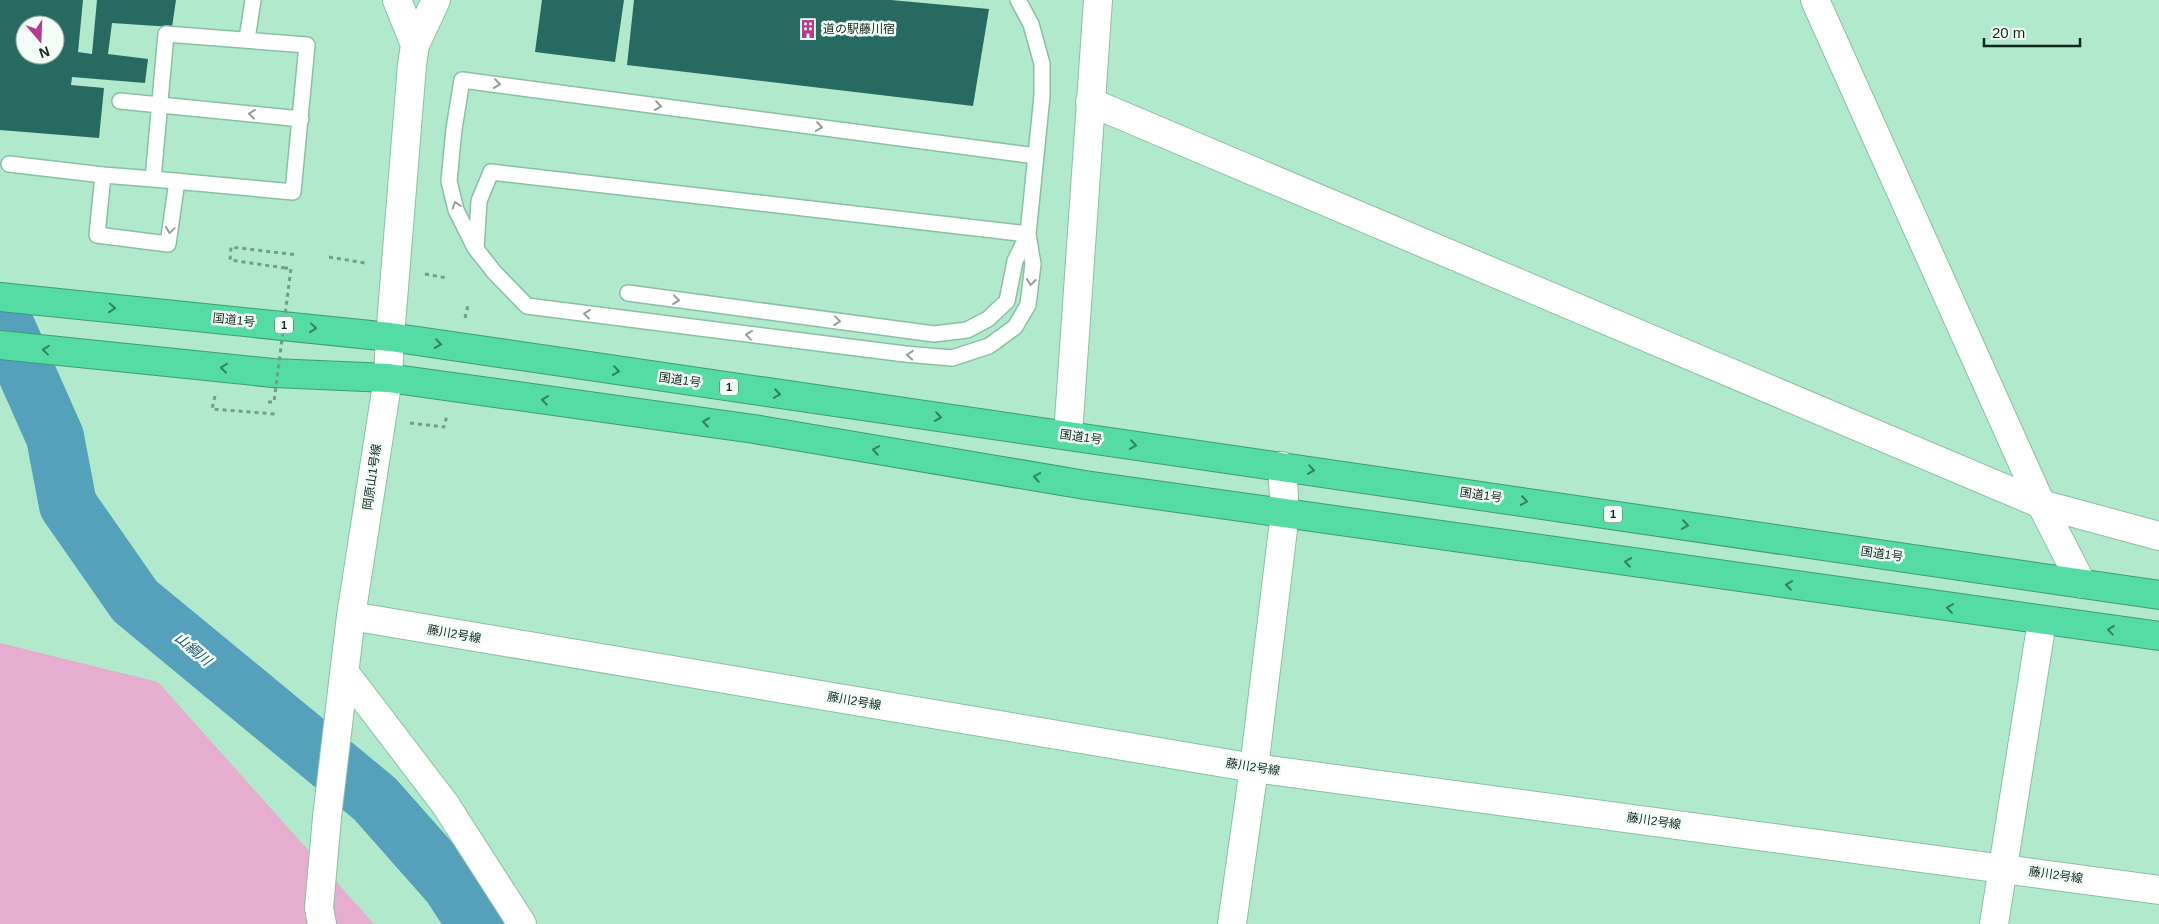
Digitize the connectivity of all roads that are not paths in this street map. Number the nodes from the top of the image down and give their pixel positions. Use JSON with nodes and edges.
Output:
{"nodes":[{"id":1,"x":252,"y":0,"type":"edge"},
{"id":2,"x":397,"y":0,"type":"edge"},
{"id":3,"x":436,"y":0,"type":"edge"},
{"id":4,"x":1018,"y":0,"type":"edge"},
{"id":5,"x":1098,"y":0,"type":"edge"},
{"id":6,"x":1814,"y":0,"type":"edge"},
{"id":7,"x":247,"y":39,"type":"junction"},
{"id":8,"x":415,"y":45,"type":"junction"},
{"id":9,"x":120,"y":101,"type":"dead end"},
{"id":10,"x":1090,"y":102,"type":"junction"},
{"id":11,"x":160,"y":104,"type":"junction"},
{"id":12,"x":300,"y":119,"type":"junction"},
{"id":13,"x":1036,"y":156,"type":"junction"},
{"id":14,"x":10,"y":164,"type":"dead end"},
{"id":15,"x":103,"y":175,"type":"junction"},
{"id":16,"x":153,"y":180,"type":"junction"},
{"id":17,"x":177,"y":181,"type":"junction"},
{"id":18,"x":1028,"y":234,"type":"junction"},
{"id":19,"x":476,"y":249,"type":"junction"},
{"id":20,"x":628,"y":293,"type":"dead end"},
{"id":21,"x":0,"y":297,"type":"edge"},
{"id":22,"x":390,"y":337,"type":"junction"},
{"id":23,"x":0,"y":345,"type":"edge"},
{"id":24,"x":388,"y":378,"type":"junction"},
{"id":25,"x":1068,"y":435,"type":"junction"},
{"id":26,"x":1282,"y":466,"type":"junction"},
{"id":27,"x":2041,"y":504,"type":"junction"},
{"id":28,"x":1285,"y":512,"type":"junction"},
{"id":29,"x":2159,"y":536,"type":"edge"},
{"id":30,"x":2082,"y":584,"type":"junction"},
{"id":31,"x":2159,"y":595,"type":"edge"},
{"id":32,"x":2042,"y":621,"type":"junction"},
{"id":33,"x":350,"y":626,"type":"junction"},
{"id":34,"x":2159,"y":636,"type":"edge"},
{"id":35,"x":345,"y":672,"type":"junction"},
{"id":36,"x":1254,"y":768,"type":"junction"},
{"id":37,"x":2002,"y":867,"type":"junction"},
{"id":38,"x":2159,"y":890,"type":"edge"},
{"id":39,"x":322,"y":924,"type":"edge"},
{"id":40,"x":522,"y":924,"type":"edge"},
{"id":41,"x":1232,"y":924,"type":"edge"},
{"id":42,"x":1994,"y":924,"type":"edge"}],
"edges":[{"from":1,"to":7,"type":"lane"},
{"from":2,"to":8,"type":"street"},
{"from":3,"to":8,"type":"street"},
{"from":4,"to":13,"type":"lane"},
{"from":5,"to":10,"type":"street"},
{"from":6,"to":27,"type":"street"},
{"from":7,"to":11,"type":"lane"},
{"from":7,"to":12,"type":"lane"},
{"from":8,"to":22,"type":"street","name":"岡原山1号線"},
{"from":9,"to":11,"type":"lane"},
{"from":10,"to":25,"type":"street"},
{"from":10,"to":27,"type":"street"},
{"from":12,"to":11,"type":"lane","one_way":true},
{"from":11,"to":16,"type":"lane"},
{"from":12,"to":17,"type":"lane"},
{"from":13,"to":18,"type":"lane"},
{"from":19,"to":13,"type":"lane","one_way":true},
{"from":14,"to":15,"type":"lane"},
{"from":15,"to":16,"type":"lane"},
{"from":17,"to":15,"type":"lane","one_way":true},
{"from":16,"to":17,"type":"lane"},
{"from":18,"to":19,"type":"lane"},
{"from":18,"to":19,"type":"lane","one_way":true},
{"from":20,"to":18,"type":"lane","one_way":true},
{"from":21,"to":22,"type":"highway","name":"国道1号","number":"1","one_way":true},
{"from":22,"to":24,"type":"street","name":"岡原山1号線"},
{"from":22,"to":25,"type":"highway","name":"国道1号","number":"1","one_way":true},
{"from":24,"to":23,"type":"highway","one_way":true},
{"from":28,"to":24,"type":"highway","one_way":true},
{"from":24,"to":33,"type":"street","name":"岡原山1号線"},
{"from":25,"to":26,"type":"highway","name":"国道1号","number":"1","one_way":true},
{"from":26,"to":28,"type":"street"},
{"from":26,"to":30,"type":"highway","name":"国道1号","number":"1","one_way":true},
{"from":27,"to":29,"type":"street"},
{"from":27,"to":30,"type":"street"},
{"from":32,"to":28,"type":"highway","one_way":true},
{"from":28,"to":36,"type":"street"},
{"from":30,"to":31,"type":"highway","name":"国道1号","number":"1"},
{"from":34,"to":32,"type":"highway","one_way":true},
{"from":32,"to":37,"type":"street"},
{"from":33,"to":35,"type":"street","name":"岡原山1号線"},
{"from":33,"to":36,"type":"street","name":"藤川2号線"},
{"from":35,"to":39,"type":"street","name":"岡原山1号線"},
{"from":35,"to":40,"type":"street"},
{"from":36,"to":37,"type":"street","name":"藤川2号線"},
{"from":36,"to":41,"type":"street"},
{"from":37,"to":38,"type":"street","name":"藤川2号線"},
{"from":37,"to":42,"type":"street"}]}
